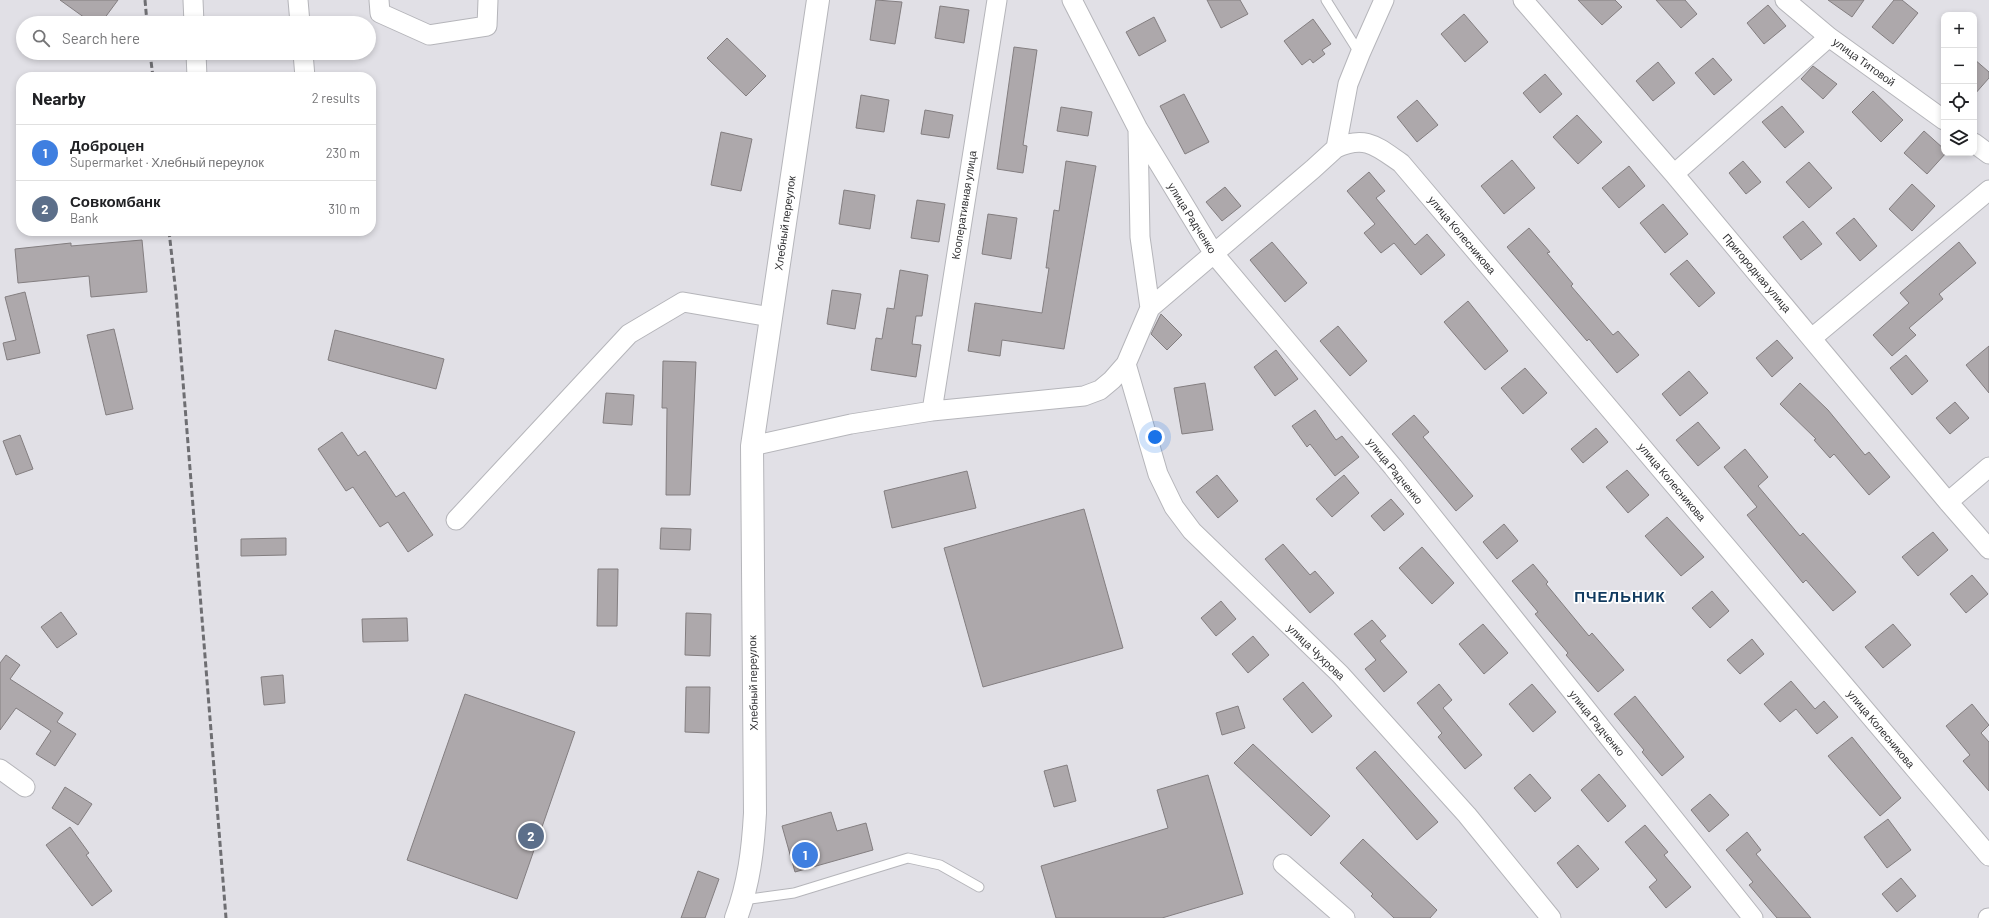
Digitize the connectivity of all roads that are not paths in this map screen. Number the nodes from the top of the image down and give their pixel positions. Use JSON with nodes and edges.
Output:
{"nodes":[{"id":1,"x":193,"y":0,"type":"edge"},
{"id":2,"x":298,"y":0,"type":"edge"},
{"id":3,"x":379,"y":0,"type":"edge"},
{"id":4,"x":488,"y":0,"type":"edge"},
{"id":5,"x":818,"y":0,"type":"edge"},
{"id":6,"x":997,"y":0,"type":"edge"},
{"id":7,"x":1072,"y":0,"type":"edge"},
{"id":8,"x":1326,"y":0,"type":"edge"},
{"id":9,"x":1384,"y":0,"type":"edge"},
{"id":10,"x":1523,"y":0,"type":"edge"},
{"id":11,"x":1785,"y":0,"type":"edge"},
{"id":12,"x":194,"y":16,"type":"edge"},
{"id":13,"x":299,"y":16,"type":"edge"},
{"id":14,"x":1829,"y":37,"type":"junction"},
{"id":15,"x":1360,"y":54,"type":"junction"},
{"id":16,"x":196,"y":60,"type":"edge"},
{"id":17,"x":304,"y":60,"type":"edge"},
{"id":18,"x":197,"y":72,"type":"edge"},
{"id":19,"x":305,"y":72,"type":"edge"},
{"id":20,"x":1941,"y":118,"type":"edge"},
{"id":21,"x":1138,"y":129,"type":"junction"},
{"id":22,"x":1977,"y":145,"type":"edge"},
{"id":23,"x":1336,"y":148,"type":"junction"},
{"id":24,"x":1989,"y":154,"type":"edge"},
{"id":25,"x":1674,"y":174,"type":"junction"},
{"id":26,"x":1989,"y":190,"type":"edge"},
{"id":27,"x":1214,"y":254,"type":"junction"},
{"id":28,"x":1150,"y":308,"type":"junction"},
{"id":29,"x":771,"y":316,"type":"junction"},
{"id":30,"x":1812,"y":338,"type":"junction"},
{"id":31,"x":1126,"y":364,"type":"junction"},
{"id":32,"x":932,"y":411,"type":"junction"},
{"id":33,"x":752,"y":446,"type":"junction"},
{"id":34,"x":1989,"y":467,"type":"edge"},
{"id":35,"x":1948,"y":502,"type":"junction"},
{"id":36,"x":456,"y":520,"type":"dead end"},
{"id":37,"x":1989,"y":549,"type":"edge"},
{"id":38,"x":0,"y":769,"type":"edge"},
{"id":39,"x":25,"y":786,"type":"dead end"},
{"id":40,"x":1989,"y":856,"type":"edge"},
{"id":41,"x":1283,"y":864,"type":"dead end"},
{"id":42,"x":979,"y":887,"type":"dead end"},
{"id":43,"x":740,"y":909,"type":"edge"},
{"id":44,"x":1345,"y":918,"type":"edge"},
{"id":45,"x":1551,"y":918,"type":"edge"},
{"id":46,"x":1753,"y":918,"type":"edge"}],
"edges":[{"from":1,"to":12,"type":"street"},
{"from":2,"to":13,"type":"street"},
{"from":3,"to":4,"type":"street"},
{"from":5,"to":29,"type":"street","name":"Хлебный переулок"},
{"from":6,"to":32,"type":"street","name":"Кооперативная улица"},
{"from":7,"to":21,"type":"street","name":"улица Радченко"},
{"from":8,"to":15,"type":"lane"},
{"from":9,"to":15,"type":"street"},
{"from":10,"to":25,"type":"street","name":"Пригородная улица"},
{"from":11,"to":14,"type":"street","name":"улица Титовой"},
{"from":14,"to":20,"type":"street","name":"улица Титовой"},
{"from":14,"to":25,"type":"street"},
{"from":15,"to":23,"type":"street"},
{"from":16,"to":18,"type":"street"},
{"from":17,"to":19,"type":"street"},
{"from":21,"to":27,"type":"street","name":"улица Радченко"},
{"from":21,"to":28,"type":"street"},
{"from":22,"to":24,"type":"street"},
{"from":23,"to":27,"type":"street"},
{"from":23,"to":40,"type":"street","name":"улица Колесникова"},
{"from":25,"to":30,"type":"street","name":"Пригородная улица"},
{"from":26,"to":30,"type":"street"},
{"from":27,"to":28,"type":"street"},
{"from":27,"to":46,"type":"street","name":"улица Радченко"},
{"from":28,"to":31,"type":"street"},
{"from":29,"to":33,"type":"street","name":"Хлебный переулок"},
{"from":29,"to":36,"type":"street"},
{"from":30,"to":35,"type":"street","name":"Пригородная улица"},
{"from":31,"to":32,"type":"street"},
{"from":31,"to":45,"type":"street","name":"улица Чухрова"},
{"from":32,"to":33,"type":"street"},
{"from":33,"to":43,"type":"street","name":"Хлебный переулок"},
{"from":34,"to":35,"type":"street"},
{"from":35,"to":37,"type":"street","name":"Пригородная улица"},
{"from":38,"to":39,"type":"street"},
{"from":41,"to":44,"type":"street"},
{"from":42,"to":43,"type":"lane"}]}
